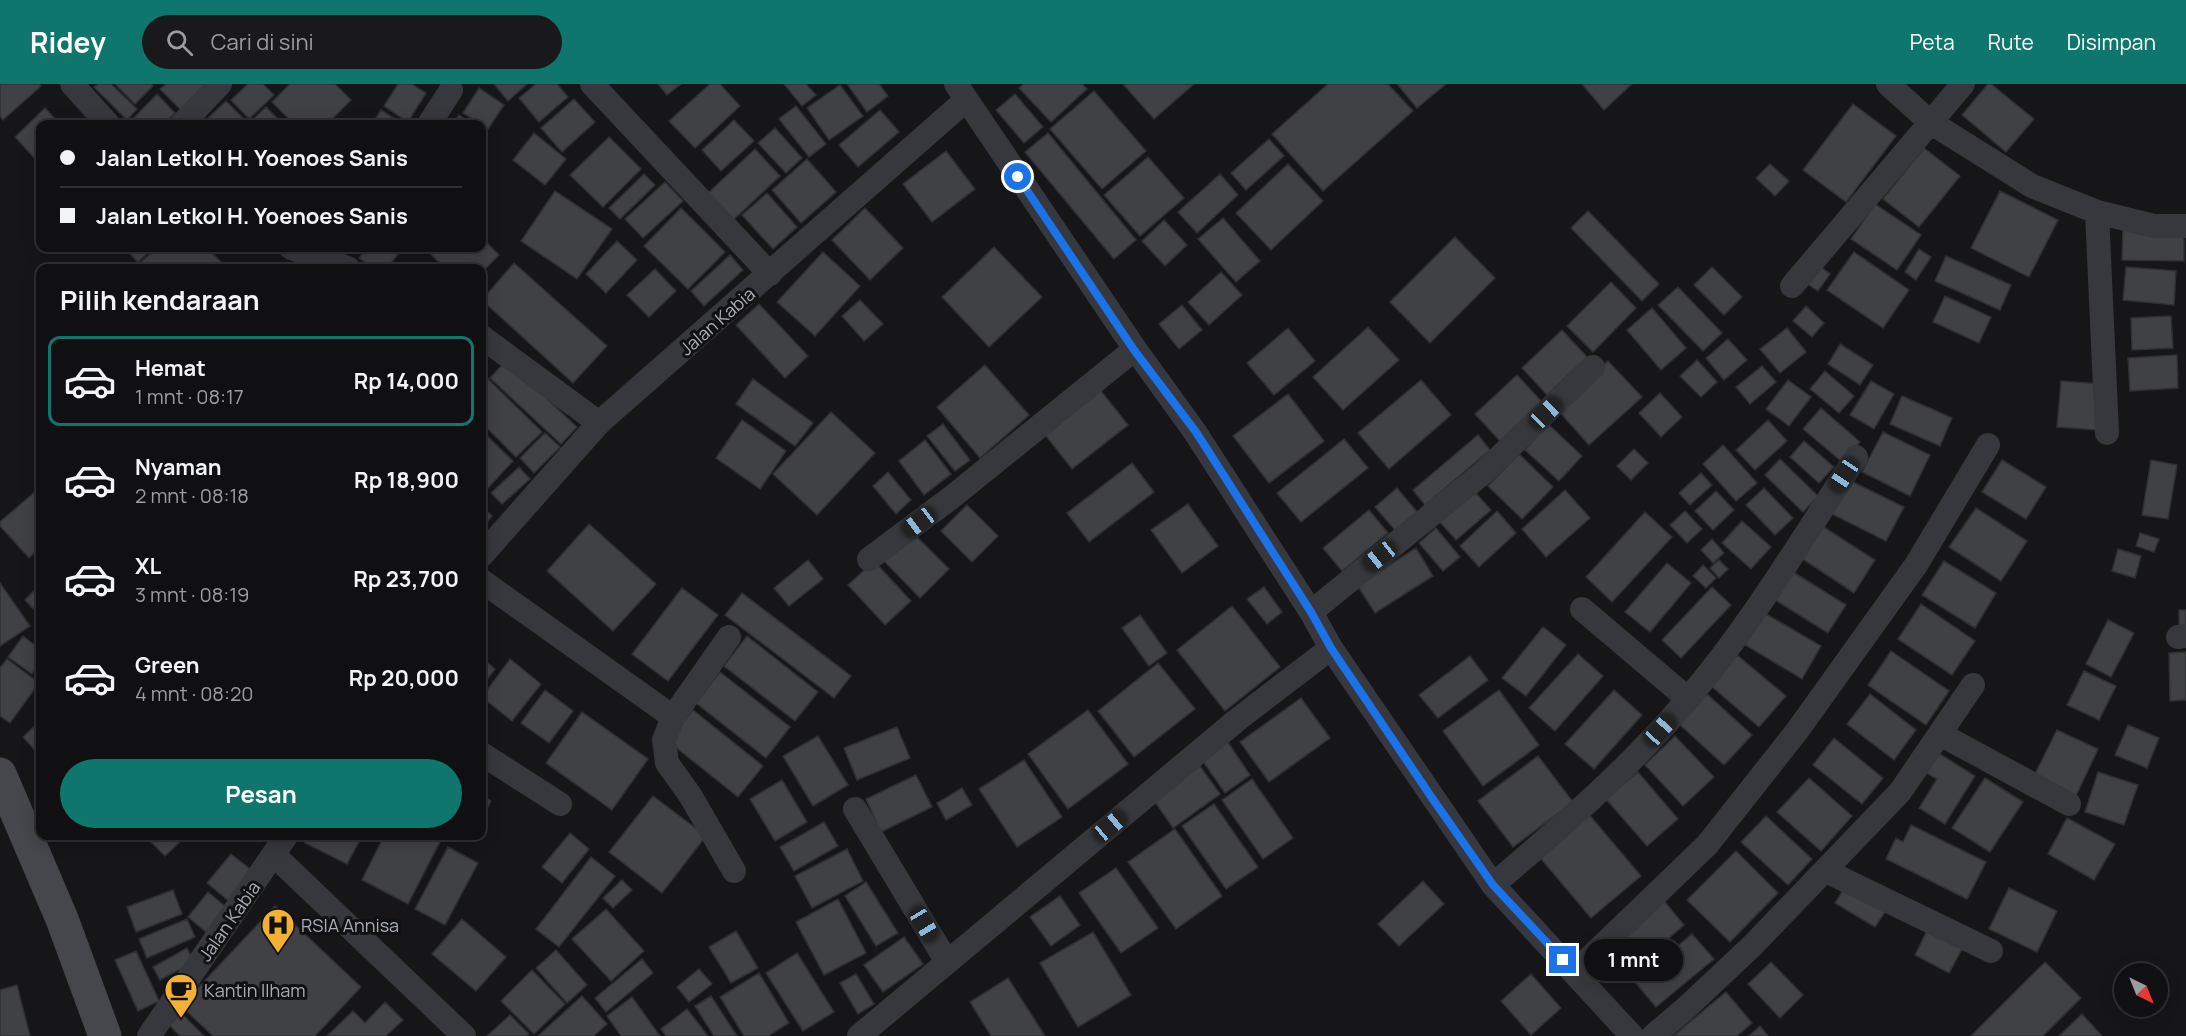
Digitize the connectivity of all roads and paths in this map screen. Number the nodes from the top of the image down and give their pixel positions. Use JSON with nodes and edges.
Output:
{"nodes":[{"id":1,"x":72,"y":84,"type":"edge"},
{"id":2,"x":220,"y":84,"type":"edge"},
{"id":3,"x":592,"y":84,"type":"edge"},
{"id":4,"x":1888,"y":84,"type":"edge"},
{"id":5,"x":1964,"y":84,"type":"edge"},
{"id":6,"x":451,"y":90,"type":"dead end"},
{"id":7,"x":961,"y":92,"type":"edge"},
{"id":8,"x":104,"y":120,"type":"edge"},
{"id":9,"x":186,"y":120,"type":"edge"},
{"id":10,"x":432,"y":120,"type":"edge"},
{"id":11,"x":1930,"y":122,"type":"junction"},
{"id":12,"x":2097,"y":212,"type":"junction"},
{"id":13,"x":2186,"y":226,"type":"edge"},
{"id":14,"x":306,"y":252,"type":"edge"},
{"id":15,"x":344,"y":262,"type":"edge"},
{"id":16,"x":770,"y":274,"type":"junction"},
{"id":17,"x":1792,"y":286,"type":"dead end"},
{"id":18,"x":486,"y":340,"type":"edge"},
{"id":19,"x":1134,"y":350,"type":"junction"},
{"id":20,"x":1593,"y":367,"type":"dead end"},
{"id":21,"x":599,"y":423,"type":"junction"},
{"id":22,"x":2107,"y":434,"type":"dead end"},
{"id":23,"x":1988,"y":445,"type":"dead end"},
{"id":24,"x":1856,"y":457,"type":"dead end"},
{"id":25,"x":486,"y":550,"type":"edge"},
{"id":26,"x":869,"y":559,"type":"dead end"},
{"id":27,"x":486,"y":584,"type":"edge"},
{"id":28,"x":1582,"y":609,"type":"dead end"},
{"id":29,"x":1311,"y":612,"type":"junction"},
{"id":30,"x":729,"y":636,"type":"dead end"},
{"id":31,"x":1331,"y":648,"type":"junction"},
{"id":32,"x":1973,"y":685,"type":"dead end"},
{"id":33,"x":1688,"y":699,"type":"junction"},
{"id":34,"x":673,"y":717,"type":"junction"},
{"id":35,"x":1940,"y":734,"type":"junction"},
{"id":36,"x":486,"y":757,"type":"edge"},
{"id":37,"x":1,"y":777,"type":"edge"},
{"id":38,"x":560,"y":804,"type":"dead end"},
{"id":39,"x":2069,"y":804,"type":"dead end"},
{"id":40,"x":855,"y":809,"type":"dead end"},
{"id":41,"x":280,"y":845,"type":"edge"},
{"id":42,"x":734,"y":871,"type":"dead end"},
{"id":43,"x":1826,"y":871,"type":"junction"},
{"id":44,"x":1493,"y":885,"type":"junction"},
{"id":45,"x":1991,"y":951,"type":"dead end"},
{"id":46,"x":947,"y":962,"type":"junction"},
{"id":47,"x":1575,"y":972,"type":"junction"},
{"id":48,"x":105,"y":1036,"type":"edge"},
{"id":49,"x":149,"y":1036,"type":"edge"},
{"id":50,"x":464,"y":1036,"type":"edge"},
{"id":51,"x":859,"y":1036,"type":"edge"},
{"id":52,"x":1632,"y":1036,"type":"edge"},
{"id":53,"x":1653,"y":1036,"type":"edge"}],
"edges":[{"from":1,"to":8,"type":"street"},
{"from":2,"to":9,"type":"street"},
{"from":3,"to":16,"type":"street"},
{"from":4,"to":11,"type":"street"},
{"from":5,"to":11,"type":"street"},
{"from":6,"to":10,"type":"street"},
{"from":7,"to":16,"type":"street","name":"Jalan Kabia"},
{"from":7,"to":19,"type":"street"},
{"from":11,"to":12,"type":"street"},
{"from":11,"to":17,"type":"street"},
{"from":12,"to":13,"type":"street"},
{"from":12,"to":22,"type":"street"},
{"from":14,"to":15,"type":"street"},
{"from":16,"to":21,"type":"street","name":"Jalan Kabia"},
{"from":18,"to":21,"type":"street"},
{"from":19,"to":26,"type":"street"},
{"from":19,"to":29,"type":"street"},
{"from":20,"to":29,"type":"street"},
{"from":21,"to":25,"type":"street","name":"Jalan Kabia"},
{"from":23,"to":47,"type":"street"},
{"from":24,"to":33,"type":"street"},
{"from":27,"to":34,"type":"street"},
{"from":28,"to":33,"type":"street"},
{"from":29,"to":31,"type":"street"},
{"from":30,"to":34,"type":"street"},
{"from":31,"to":44,"type":"street"},
{"from":31,"to":46,"type":"street"},
{"from":32,"to":35,"type":"street"},
{"from":33,"to":44,"type":"street"},
{"from":34,"to":42,"type":"street"},
{"from":35,"to":39,"type":"street"},
{"from":35,"to":43,"type":"street"},
{"from":36,"to":38,"type":"street"},
{"from":37,"to":48,"type":"main road"},
{"from":40,"to":46,"type":"street"},
{"from":41,"to":49,"type":"street","name":"Jalan Kabia"},
{"from":41,"to":50,"type":"street"},
{"from":43,"to":45,"type":"street"},
{"from":43,"to":53,"type":"street"},
{"from":44,"to":47,"type":"street"},
{"from":46,"to":51,"type":"street"},
{"from":47,"to":52,"type":"street"}]}
